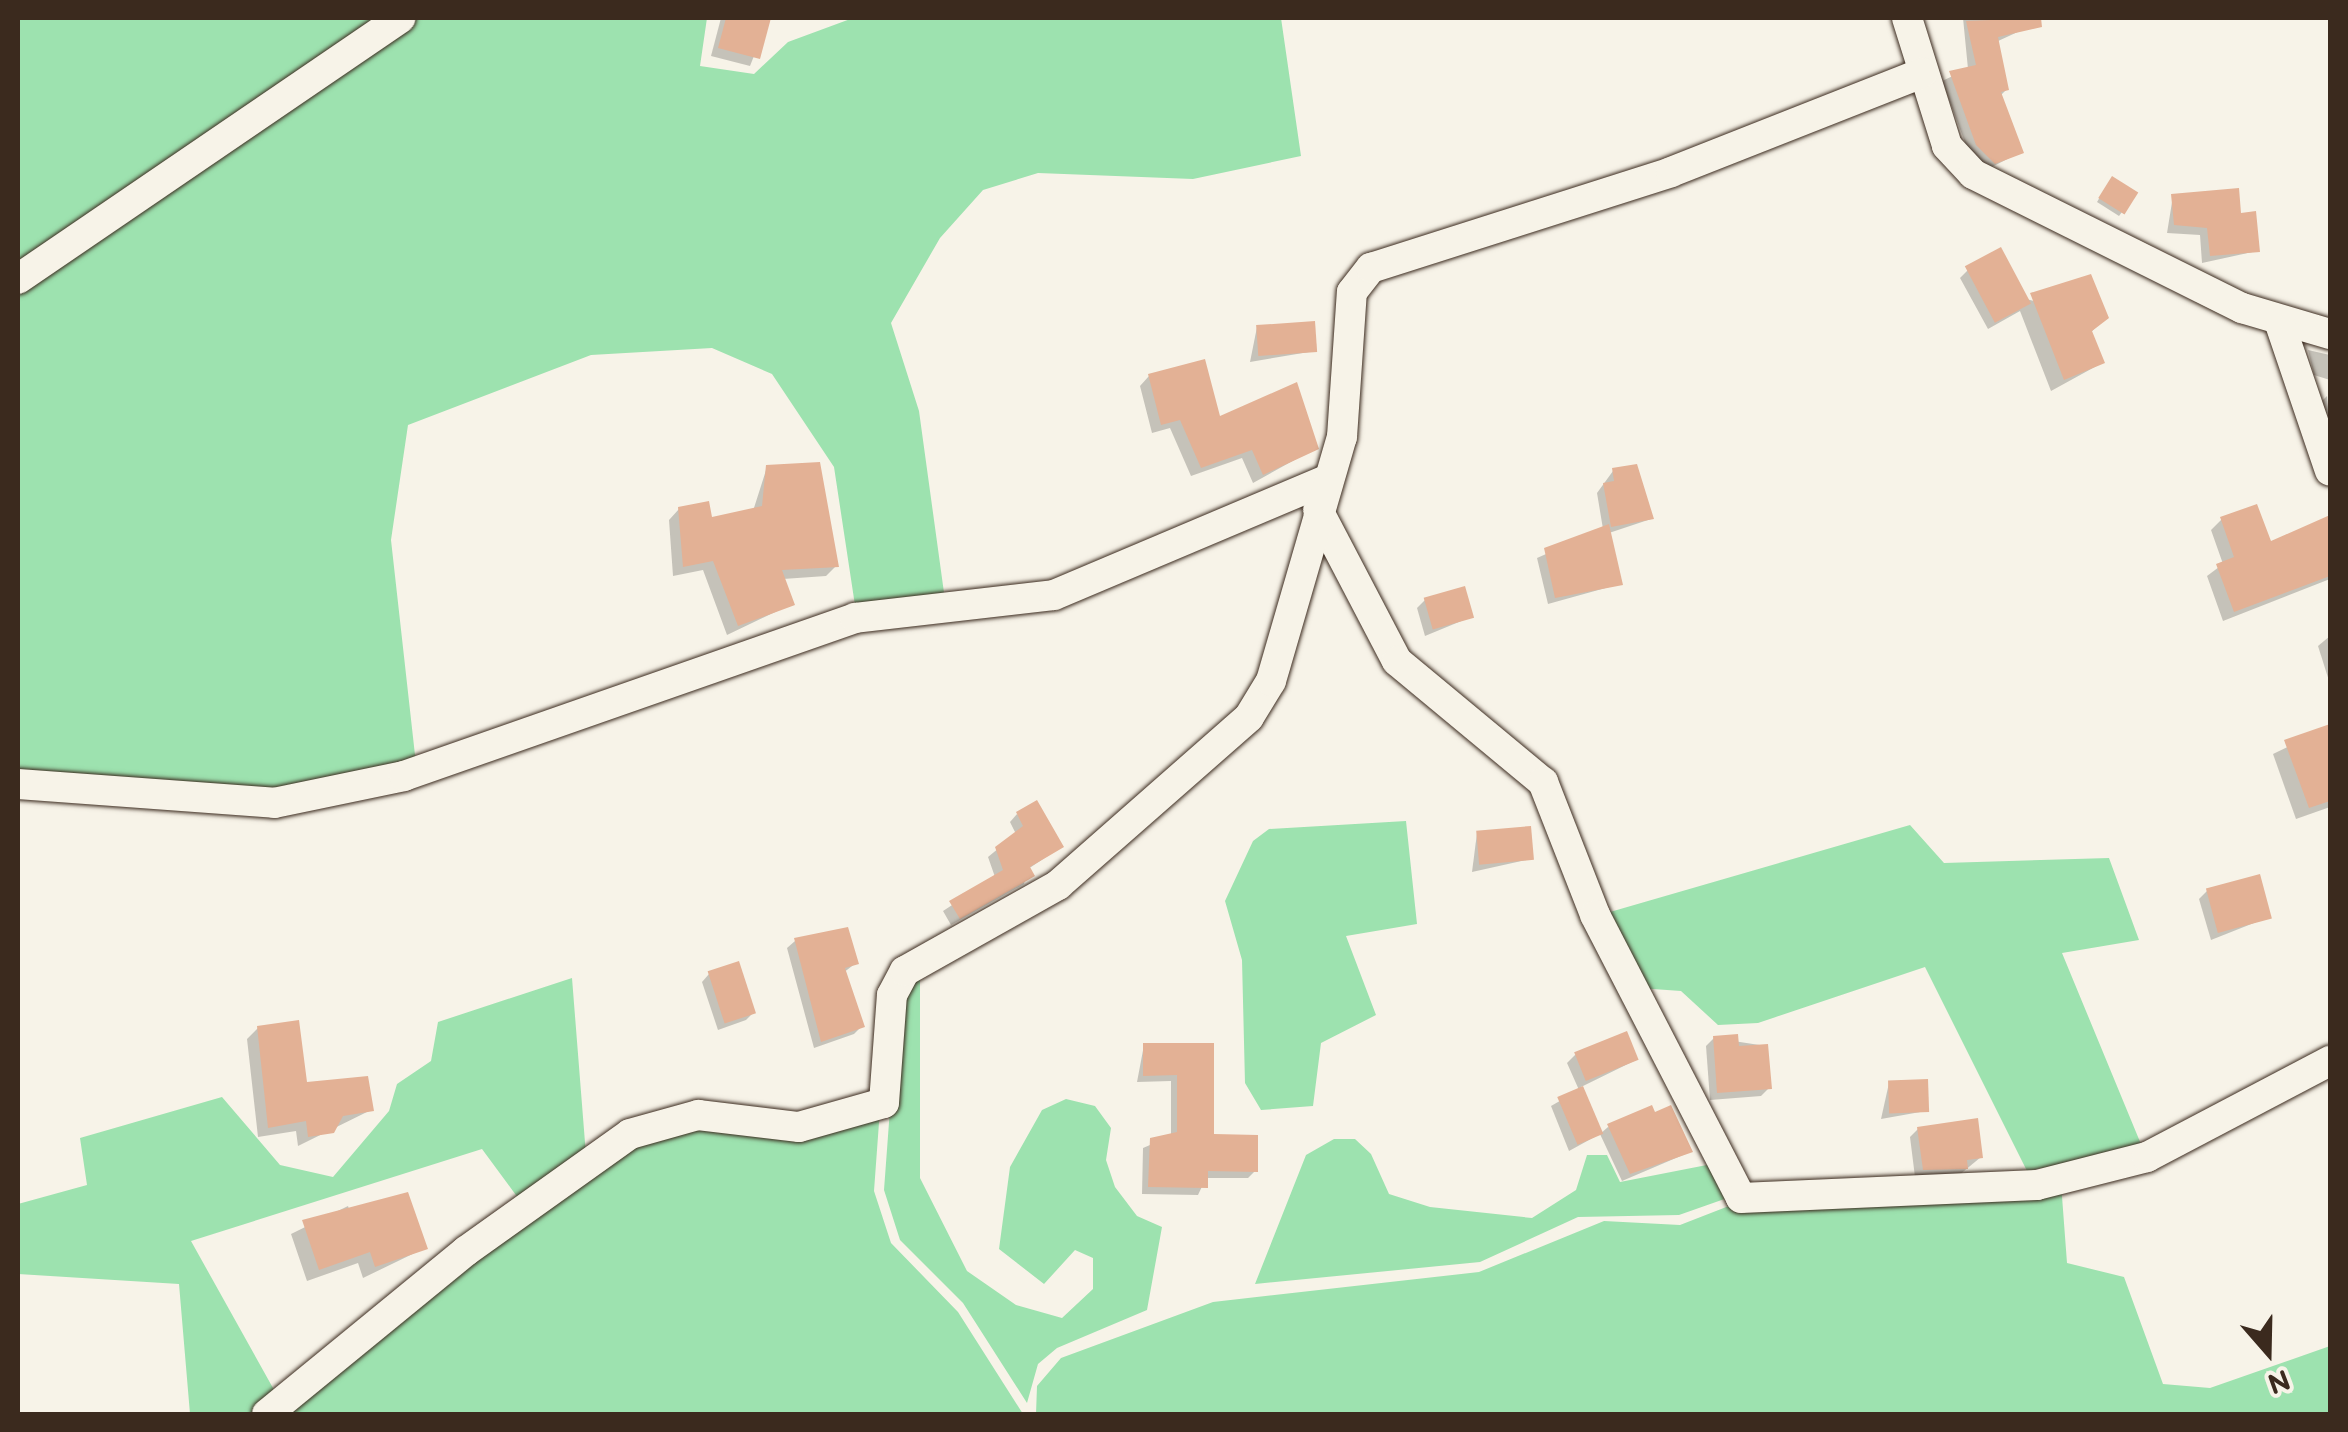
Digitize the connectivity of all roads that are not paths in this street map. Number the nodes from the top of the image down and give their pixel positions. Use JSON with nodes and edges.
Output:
{"nodes":[{"id":1,"x":400,"y":18,"type":"edge"},
{"id":2,"x":1907,"y":18,"type":"edge"},
{"id":3,"x":1922,"y":73,"type":"junction"},
{"id":4,"x":18,"y":279,"type":"edge"},
{"id":5,"x":2279,"y":321,"type":"junction"},
{"id":6,"x":2330,"y":334,"type":"edge"},
{"id":7,"x":2330,"y":472,"type":"edge"},
{"id":8,"x":1326,"y":480,"type":"junction"},
{"id":9,"x":1318,"y":510,"type":"junction"},
{"id":10,"x":18,"y":784,"type":"edge"},
{"id":11,"x":2330,"y":1061,"type":"edge"},
{"id":12,"x":267,"y":1414,"type":"edge"}],
"edges":[{"from":1,"to":4,"type":"street"},
{"from":2,"to":3,"type":"street"},
{"from":3,"to":5,"type":"street"},
{"from":3,"to":8,"type":"street"},
{"from":5,"to":6,"type":"street"},
{"from":5,"to":7,"type":"street"},
{"from":8,"to":9,"type":"street"},
{"from":8,"to":10,"type":"street"},
{"from":9,"to":11,"type":"street"},
{"from":9,"to":12,"type":"street"}]}
